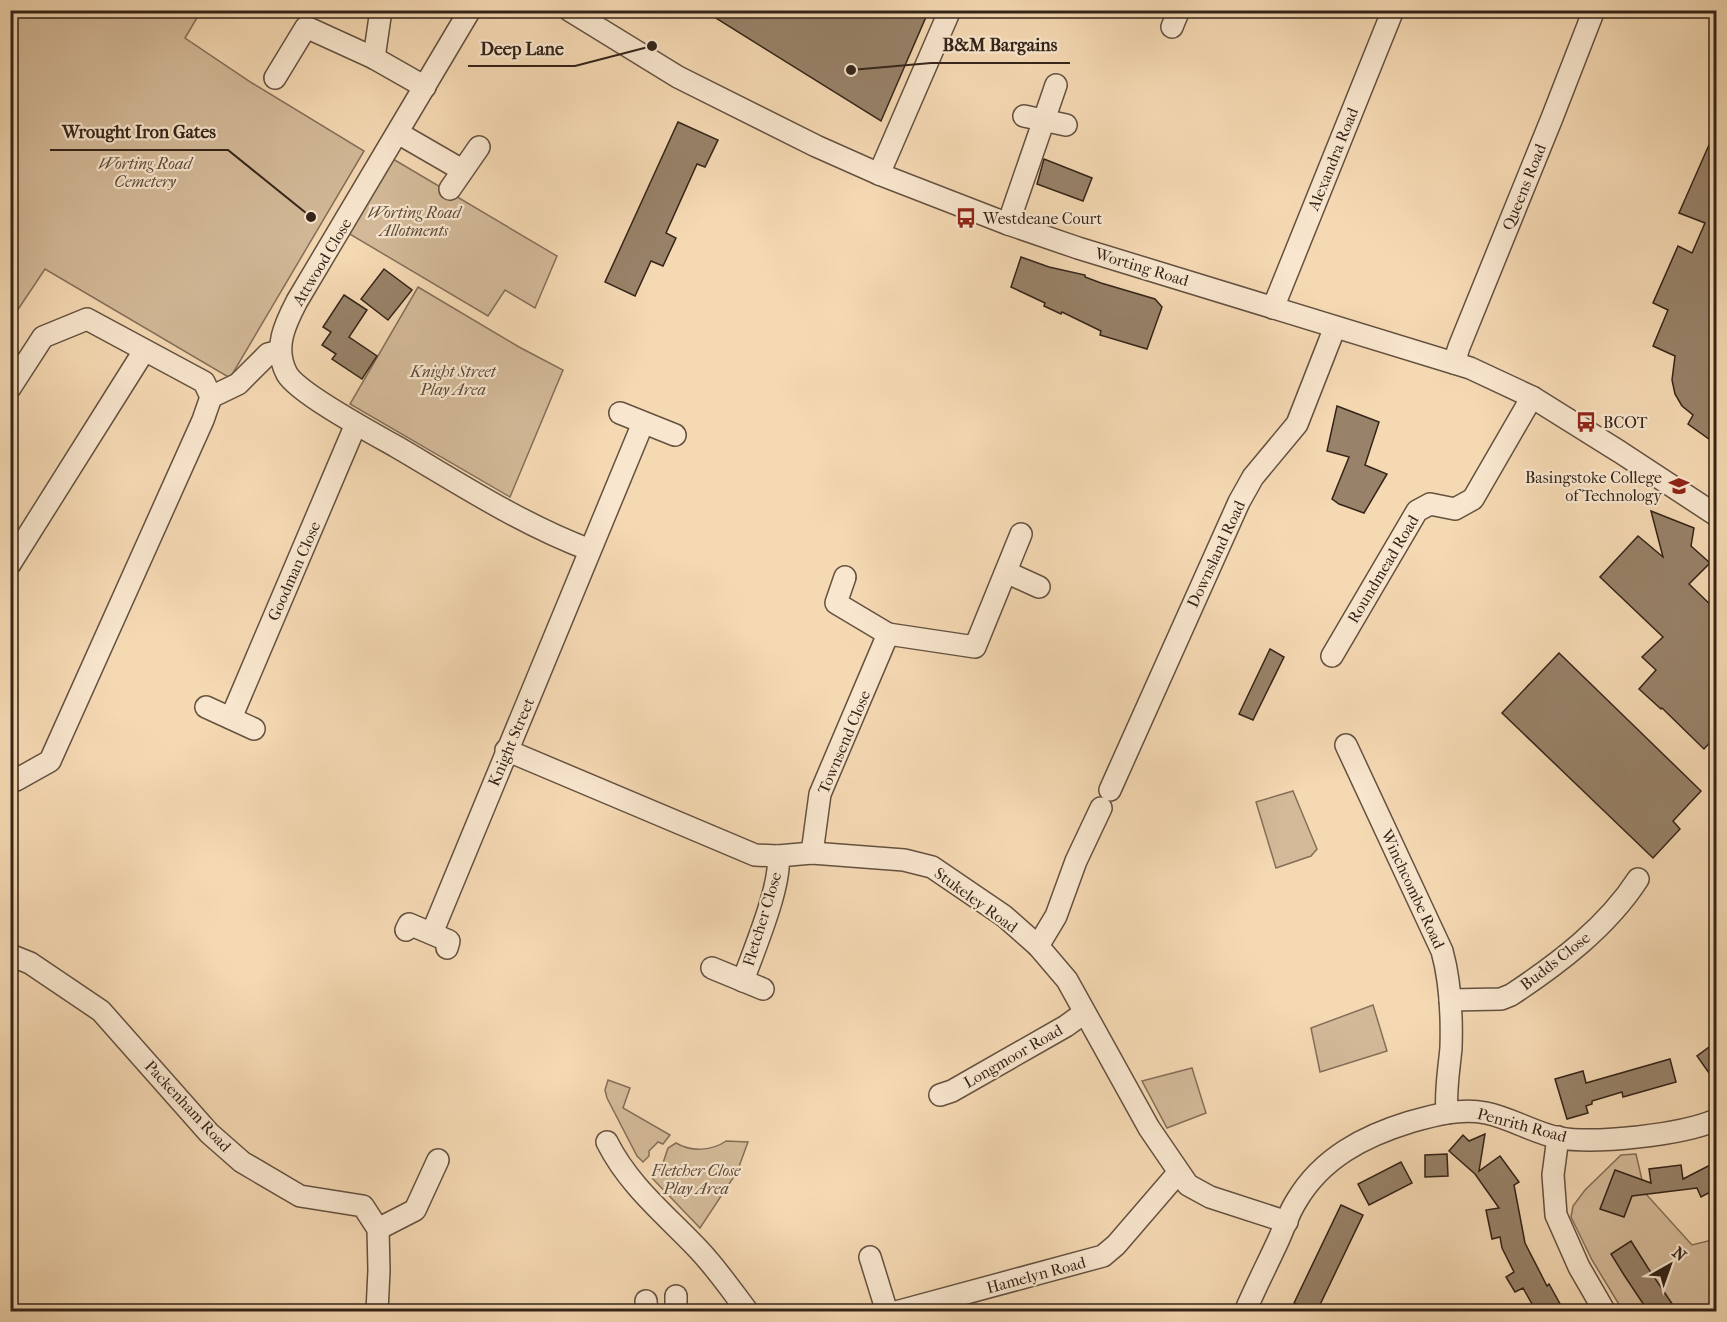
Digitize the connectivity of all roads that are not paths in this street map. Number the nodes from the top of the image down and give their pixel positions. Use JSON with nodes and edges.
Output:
{"nodes":[{"id":1,"x":381,"y":10,"type":"edge"},
{"id":2,"x":470,"y":10,"type":"edge"},
{"id":3,"x":569,"y":10,"type":"edge"},
{"id":4,"x":950,"y":10,"type":"edge"},
{"id":5,"x":1393,"y":10,"type":"edge"},
{"id":6,"x":1594,"y":10,"type":"edge"},
{"id":7,"x":374,"y":58,"type":"junction"},
{"id":8,"x":275,"y":78,"type":"dead end"},
{"id":9,"x":1056,"y":85,"type":"dead end"},
{"id":10,"x":425,"y":87,"type":"junction"},
{"id":11,"x":1024,"y":116,"type":"dead end"},
{"id":12,"x":1045,"y":121,"type":"junction"},
{"id":13,"x":1066,"y":125,"type":"dead end"},
{"id":14,"x":398,"y":133,"type":"junction"},
{"id":15,"x":479,"y":147,"type":"dead end"},
{"id":16,"x":462,"y":170,"type":"junction"},
{"id":17,"x":879,"y":174,"type":"junction"},
{"id":18,"x":450,"y":189,"type":"dead end"},
{"id":19,"x":1008,"y":224,"type":"junction"},
{"id":20,"x":1273,"y":308,"type":"junction"},
{"id":21,"x":1335,"y":327,"type":"junction"},
{"id":22,"x":144,"y":351,"type":"junction"},
{"id":23,"x":280,"y":351,"type":"junction"},
{"id":24,"x":1454,"y":363,"type":"junction"},
{"id":25,"x":10,"y":387,"type":"edge"},
{"id":26,"x":211,"y":397,"type":"junction"},
{"id":27,"x":1532,"y":397,"type":"junction"},
{"id":28,"x":620,"y":413,"type":"dead end"},
{"id":29,"x":644,"y":423,"type":"junction"},
{"id":30,"x":356,"y":424,"type":"junction"},
{"id":31,"x":675,"y":435,"type":"dead end"},
{"id":32,"x":1716,"y":515,"type":"edge"},
{"id":33,"x":1021,"y":534,"type":"dead end"},
{"id":34,"x":590,"y":550,"type":"junction"},
{"id":35,"x":10,"y":564,"type":"edge"},
{"id":36,"x":1006,"y":572,"type":"junction"},
{"id":37,"x":845,"y":577,"type":"dead end"},
{"id":38,"x":1039,"y":587,"type":"dead end"},
{"id":39,"x":888,"y":634,"type":"junction"},
{"id":40,"x":1332,"y":656,"type":"dead end"},
{"id":41,"x":206,"y":707,"type":"dead end"},
{"id":42,"x":231,"y":717,"type":"junction"},
{"id":43,"x":254,"y":729,"type":"dead end"},
{"id":44,"x":1346,"y":745,"type":"dead end"},
{"id":45,"x":506,"y":750,"type":"junction"},
{"id":46,"x":10,"y":777,"type":"edge"},
{"id":47,"x":812,"y":853,"type":"junction"},
{"id":48,"x":778,"y":856,"type":"junction"},
{"id":49,"x":1638,"y":879,"type":"dead end"},
{"id":50,"x":406,"y":930,"type":"dead end"},
{"id":51,"x":1038,"y":946,"type":"junction"},
{"id":52,"x":10,"y":955,"type":"edge"},
{"id":53,"x":712,"y":968,"type":"dead end"},
{"id":54,"x":742,"y":981,"type":"junction"},
{"id":55,"x":763,"y":988,"type":"dead end"},
{"id":56,"x":1450,"y":1000,"type":"junction"},
{"id":57,"x":1084,"y":1013,"type":"junction"},
{"id":58,"x":940,"y":1095,"type":"dead end"},
{"id":59,"x":1447,"y":1113,"type":"junction"},
{"id":60,"x":1716,"y":1120,"type":"edge"},
{"id":61,"x":1558,"y":1137,"type":"junction"},
{"id":62,"x":608,"y":1142,"type":"dead end"},
{"id":63,"x":438,"y":1160,"type":"dead end"},
{"id":64,"x":1178,"y":1173,"type":"junction"},
{"id":65,"x":1287,"y":1222,"type":"junction"},
{"id":66,"x":378,"y":1229,"type":"junction"},
{"id":67,"x":870,"y":1257,"type":"dead end"},
{"id":68,"x":956,"y":1304,"type":"edge"},
{"id":69,"x":377,"y":1311,"type":"edge"},
{"id":70,"x":748,"y":1311,"type":"edge"},
{"id":71,"x":888,"y":1311,"type":"edge"},
{"id":72,"x":896,"y":1311,"type":"edge"},
{"id":73,"x":1245,"y":1311,"type":"edge"},
{"id":74,"x":1605,"y":1311,"type":"edge"}],
"edges":[{"from":1,"to":7,"type":"street"},
{"from":2,"to":10,"type":"street","name":"Attwood Close"},
{"from":3,"to":17,"type":"street","name":"Worting Road"},
{"from":4,"to":17,"type":"street"},
{"from":5,"to":20,"type":"street","name":"Alexandra Road"},
{"from":6,"to":24,"type":"street","name":"Queens Road"},
{"from":7,"to":8,"type":"street"},
{"from":7,"to":10,"type":"street"},
{"from":9,"to":12,"type":"street"},
{"from":10,"to":14,"type":"street","name":"Attwood Close"},
{"from":11,"to":12,"type":"street"},
{"from":12,"to":13,"type":"street"},
{"from":12,"to":19,"type":"street"},
{"from":14,"to":16,"type":"street"},
{"from":14,"to":23,"type":"street","name":"Attwood Close"},
{"from":15,"to":16,"type":"street"},
{"from":16,"to":18,"type":"street"},
{"from":17,"to":19,"type":"street","name":"Worting Road"},
{"from":19,"to":20,"type":"street","name":"Worting Road"},
{"from":20,"to":21,"type":"street","name":"Worting Road"},
{"from":21,"to":24,"type":"street","name":"Worting Road"},
{"from":21,"to":51,"type":"street","name":"Downsland Road"},
{"from":22,"to":25,"type":"street"},
{"from":22,"to":26,"type":"street"},
{"from":22,"to":35,"type":"street"},
{"from":23,"to":26,"type":"street"},
{"from":23,"to":30,"type":"street"},
{"from":24,"to":27,"type":"street","name":"Worting Road"},
{"from":26,"to":46,"type":"street"},
{"from":27,"to":32,"type":"street","name":"Worting Road"},
{"from":27,"to":40,"type":"street","name":"Roundmead Road"},
{"from":28,"to":29,"type":"street"},
{"from":29,"to":31,"type":"street"},
{"from":29,"to":34,"type":"street","name":"Knight Street"},
{"from":30,"to":34,"type":"street"},
{"from":30,"to":42,"type":"street","name":"Goodman Close"},
{"from":33,"to":36,"type":"street"},
{"from":34,"to":45,"type":"street","name":"Knight Street"},
{"from":36,"to":38,"type":"street"},
{"from":36,"to":39,"type":"street"},
{"from":37,"to":39,"type":"street"},
{"from":39,"to":47,"type":"street","name":"Townsend Close"},
{"from":41,"to":42,"type":"street"},
{"from":42,"to":43,"type":"street"},
{"from":44,"to":56,"type":"street","name":"Winchcombe Road"},
{"from":45,"to":48,"type":"street","name":"Stukeley Road"},
{"from":45,"to":50,"type":"street","name":"Knight Street"},
{"from":47,"to":48,"type":"street","name":"Stukeley Road"},
{"from":47,"to":51,"type":"street","name":"Stukeley Road"},
{"from":48,"to":54,"type":"street","name":"Fletcher Close"},
{"from":49,"to":56,"type":"street","name":"Budds Close"},
{"from":51,"to":57,"type":"street","name":"Stukeley Road"},
{"from":52,"to":66,"type":"street","name":"Packenham Road"},
{"from":53,"to":54,"type":"street","name":"Fletcher Close"},
{"from":54,"to":55,"type":"street","name":"Fletcher Close"},
{"from":56,"to":59,"type":"street","name":"Winchcombe Road"},
{"from":57,"to":58,"type":"street","name":"Longmoor Road"},
{"from":57,"to":64,"type":"street","name":"Stukeley Road"},
{"from":59,"to":61,"type":"street","name":"Penrith Road"},
{"from":59,"to":65,"type":"street","name":"Penrith Road"},
{"from":60,"to":61,"type":"street","name":"Penrith Road"},
{"from":61,"to":74,"type":"street"},
{"from":62,"to":70,"type":"street"},
{"from":63,"to":66,"type":"street"},
{"from":64,"to":65,"type":"street","name":"Stukeley Road"},
{"from":64,"to":68,"type":"street","name":"Hamelyn Road"},
{"from":65,"to":73,"type":"street","name":"Penrith Road"},
{"from":66,"to":69,"type":"street"},
{"from":67,"to":71,"type":"street"},
{"from":68,"to":72,"type":"street","name":"Hamelyn Road"}]}
